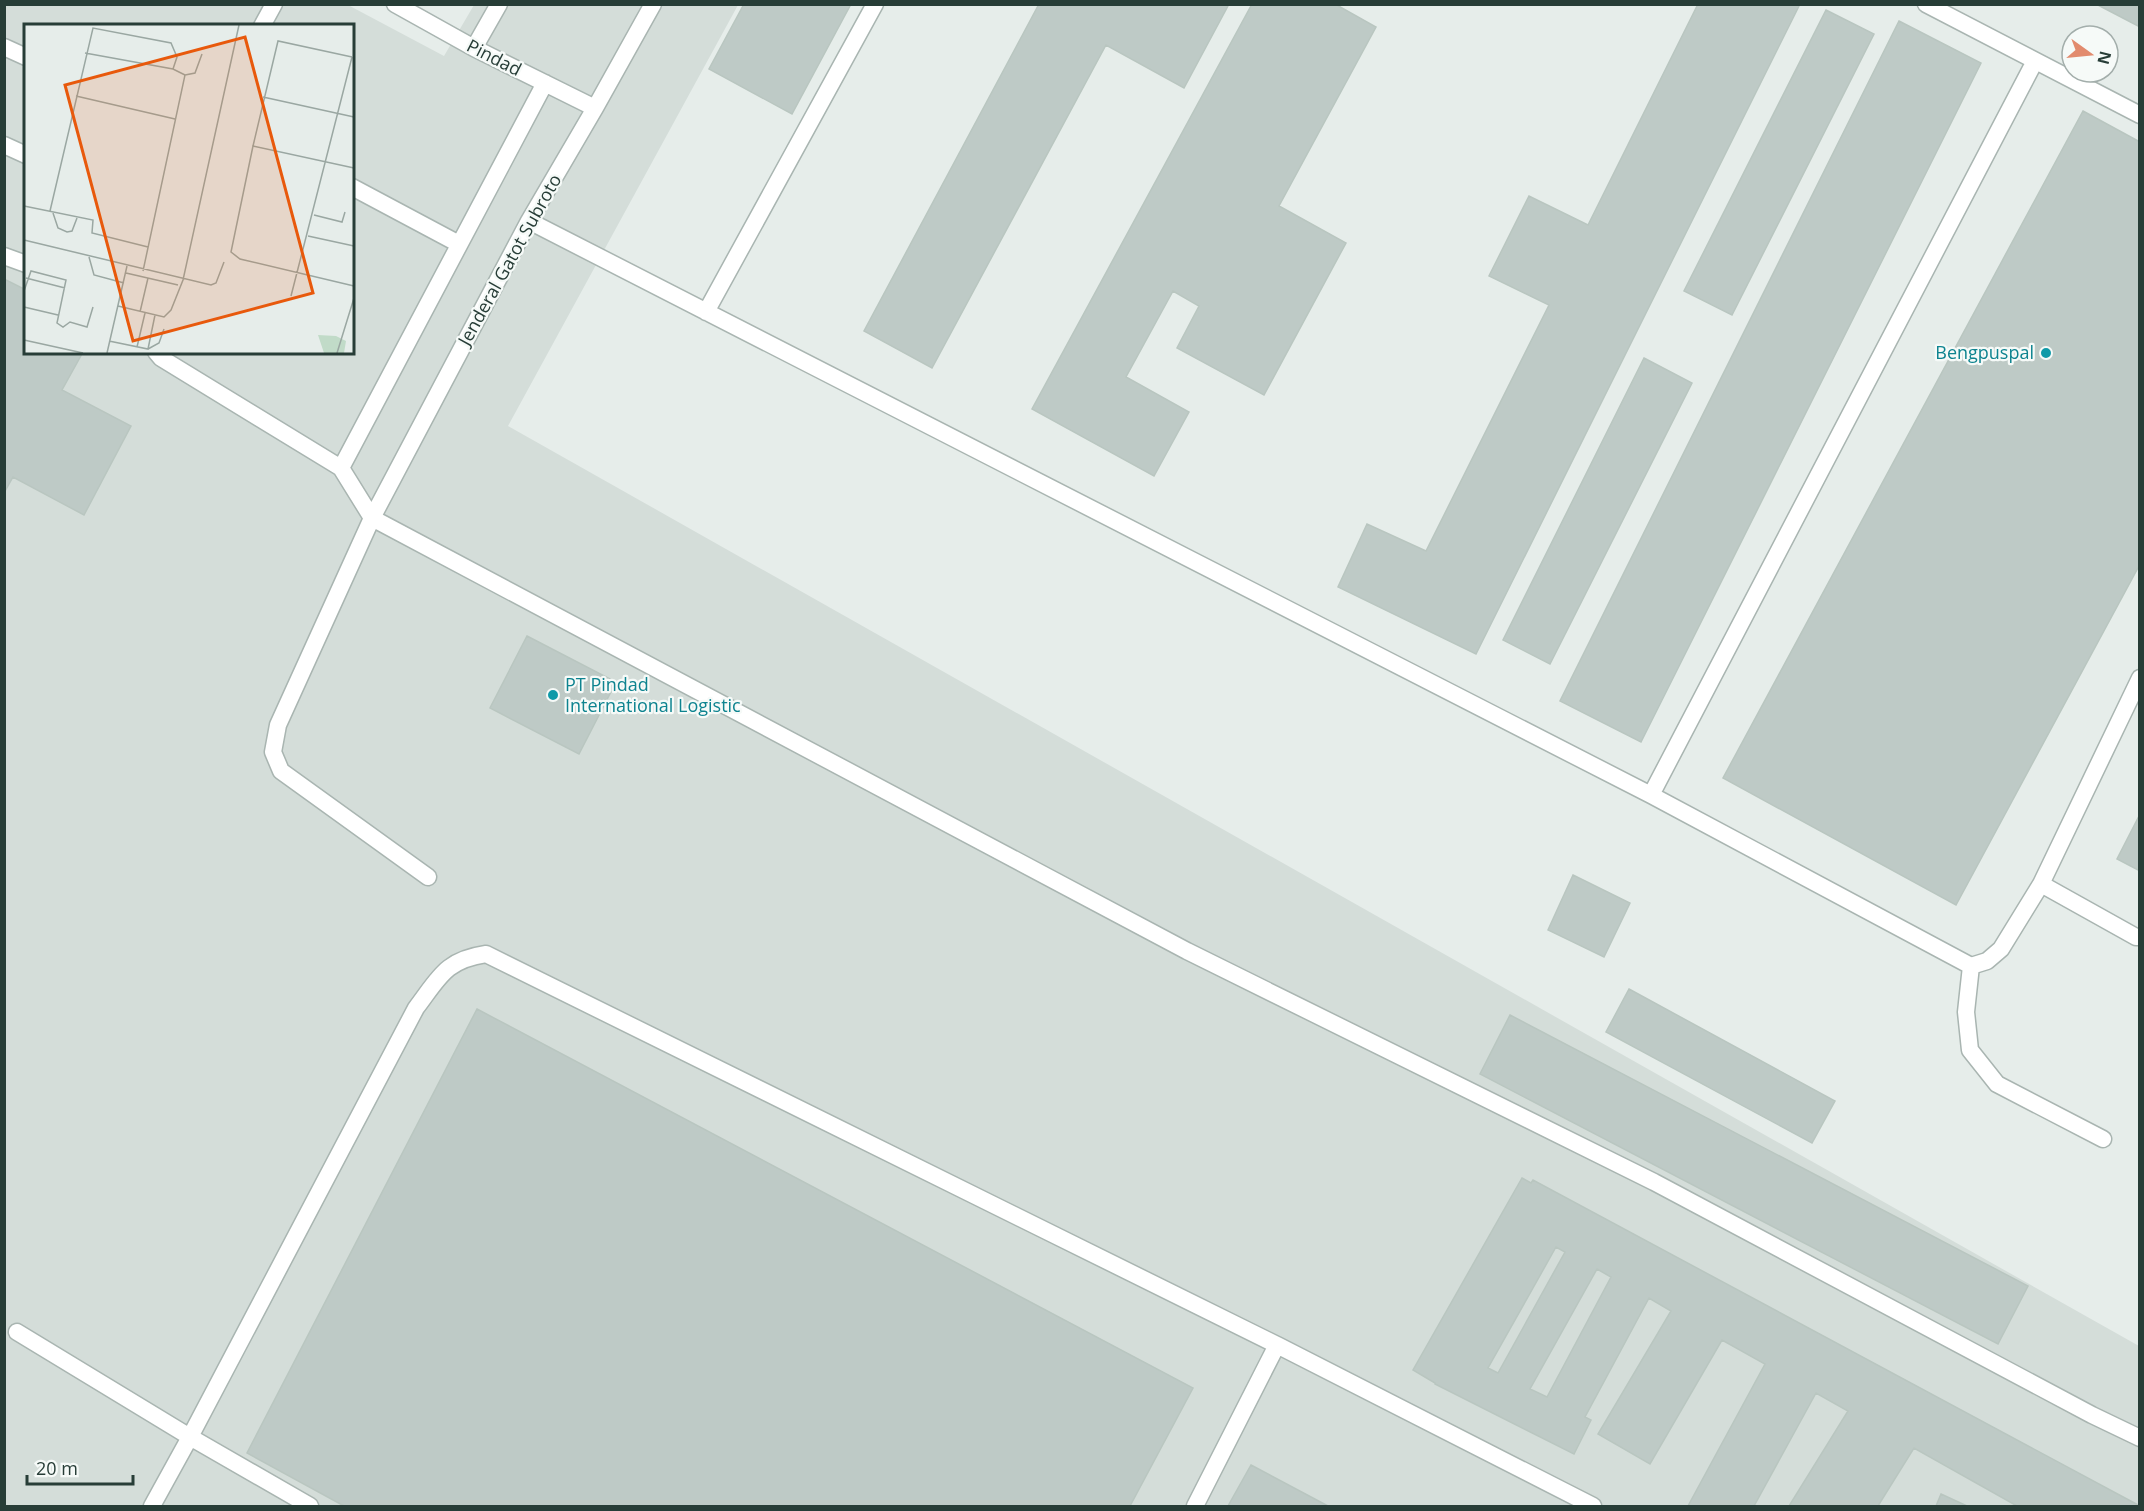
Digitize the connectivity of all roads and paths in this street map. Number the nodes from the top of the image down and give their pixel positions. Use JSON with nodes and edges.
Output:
{"nodes":[{"id":1,"x":274,"y":4,"type":"edge"},
{"id":2,"x":395,"y":4,"type":"edge"},
{"id":3,"x":499,"y":4,"type":"edge"},
{"id":4,"x":653,"y":4,"type":"edge"},
{"id":5,"x":875,"y":4,"type":"edge"},
{"id":6,"x":1926,"y":4,"type":"edge"},
{"id":7,"x":263,"y":24,"type":"edge"},
{"id":8,"x":4,"y":47,"type":"edge"},
{"id":9,"x":474,"y":48,"type":"junction"},
{"id":10,"x":24,"y":56,"type":"edge"},
{"id":11,"x":2035,"y":62,"type":"junction"},
{"id":12,"x":544,"y":83,"type":"junction"},
{"id":13,"x":595,"y":108,"type":"junction"},
{"id":14,"x":2139,"y":115,"type":"edge"},
{"id":15,"x":4,"y":145,"type":"edge"},
{"id":16,"x":24,"y":154,"type":"edge"},
{"id":17,"x":354,"y":188,"type":"edge"},
{"id":18,"x":529,"y":220,"type":"junction"},
{"id":19,"x":459,"y":244,"type":"junction"},
{"id":20,"x":4,"y":256,"type":"edge"},
{"id":21,"x":24,"y":263,"type":"edge"},
{"id":22,"x":706,"y":312,"type":"junction"},
{"id":23,"x":158,"y":354,"type":"edge"},
{"id":24,"x":341,"y":468,"type":"junction"},
{"id":25,"x":372,"y":518,"type":"junction"},
{"id":26,"x":2139,"y":678,"type":"edge"},
{"id":27,"x":1651,"y":795,"type":"junction"},
{"id":28,"x":428,"y":876,"type":"dead end"},
{"id":29,"x":2041,"y":884,"type":"junction"},
{"id":30,"x":2139,"y":937,"type":"edge"},
{"id":31,"x":1971,"y":966,"type":"junction"},
{"id":32,"x":2103,"y":1139,"type":"dead end"},
{"id":33,"x":17,"y":1332,"type":"dead end"},
{"id":34,"x":1277,"y":1345,"type":"junction"},
{"id":35,"x":190,"y":1437,"type":"junction"},
{"id":36,"x":2139,"y":1438,"type":"edge"},
{"id":37,"x":152,"y":1506,"type":"edge"},
{"id":38,"x":310,"y":1506,"type":"edge"},
{"id":39,"x":1195,"y":1506,"type":"edge"},
{"id":40,"x":1593,"y":1506,"type":"edge"}],
"edges":[{"from":1,"to":7,"type":"lane"},
{"from":2,"to":9,"type":"lane","name":"Pindad"},
{"from":3,"to":9,"type":"lane"},
{"from":4,"to":13,"type":"lane","name":"Jenderal Gatot Subroto"},
{"from":5,"to":22,"type":"lane"},
{"from":6,"to":11,"type":"lane"},
{"from":8,"to":10,"type":"lane"},
{"from":9,"to":12,"type":"lane","name":"Pindad"},
{"from":11,"to":14,"type":"lane"},
{"from":11,"to":27,"type":"lane"},
{"from":12,"to":13,"type":"lane","name":"Pindad"},
{"from":12,"to":19,"type":"lane"},
{"from":13,"to":18,"type":"lane","name":"Jenderal Gatot Subroto"},
{"from":15,"to":16,"type":"lane"},
{"from":17,"to":19,"type":"lane"},
{"from":18,"to":22,"type":"lane"},
{"from":18,"to":25,"type":"lane","name":"Jenderal Gatot Subroto"},
{"from":19,"to":24,"type":"lane"},
{"from":20,"to":21,"type":"lane"},
{"from":22,"to":27,"type":"lane"},
{"from":23,"to":24,"type":"lane"},
{"from":24,"to":25,"type":"lane"},
{"from":25,"to":28,"type":"lane","name":"Jenderal Gatot Subroto"},
{"from":25,"to":36,"type":"lane"},
{"from":26,"to":29,"type":"lane"},
{"from":27,"to":31,"type":"lane"},
{"from":29,"to":30,"type":"lane"},
{"from":29,"to":31,"type":"lane"},
{"from":31,"to":32,"type":"lane"},
{"from":33,"to":35,"type":"lane"},
{"from":34,"to":35,"type":"lane"},
{"from":34,"to":39,"type":"lane"},
{"from":34,"to":40,"type":"lane"},
{"from":35,"to":37,"type":"lane"},
{"from":35,"to":38,"type":"lane"}]}
